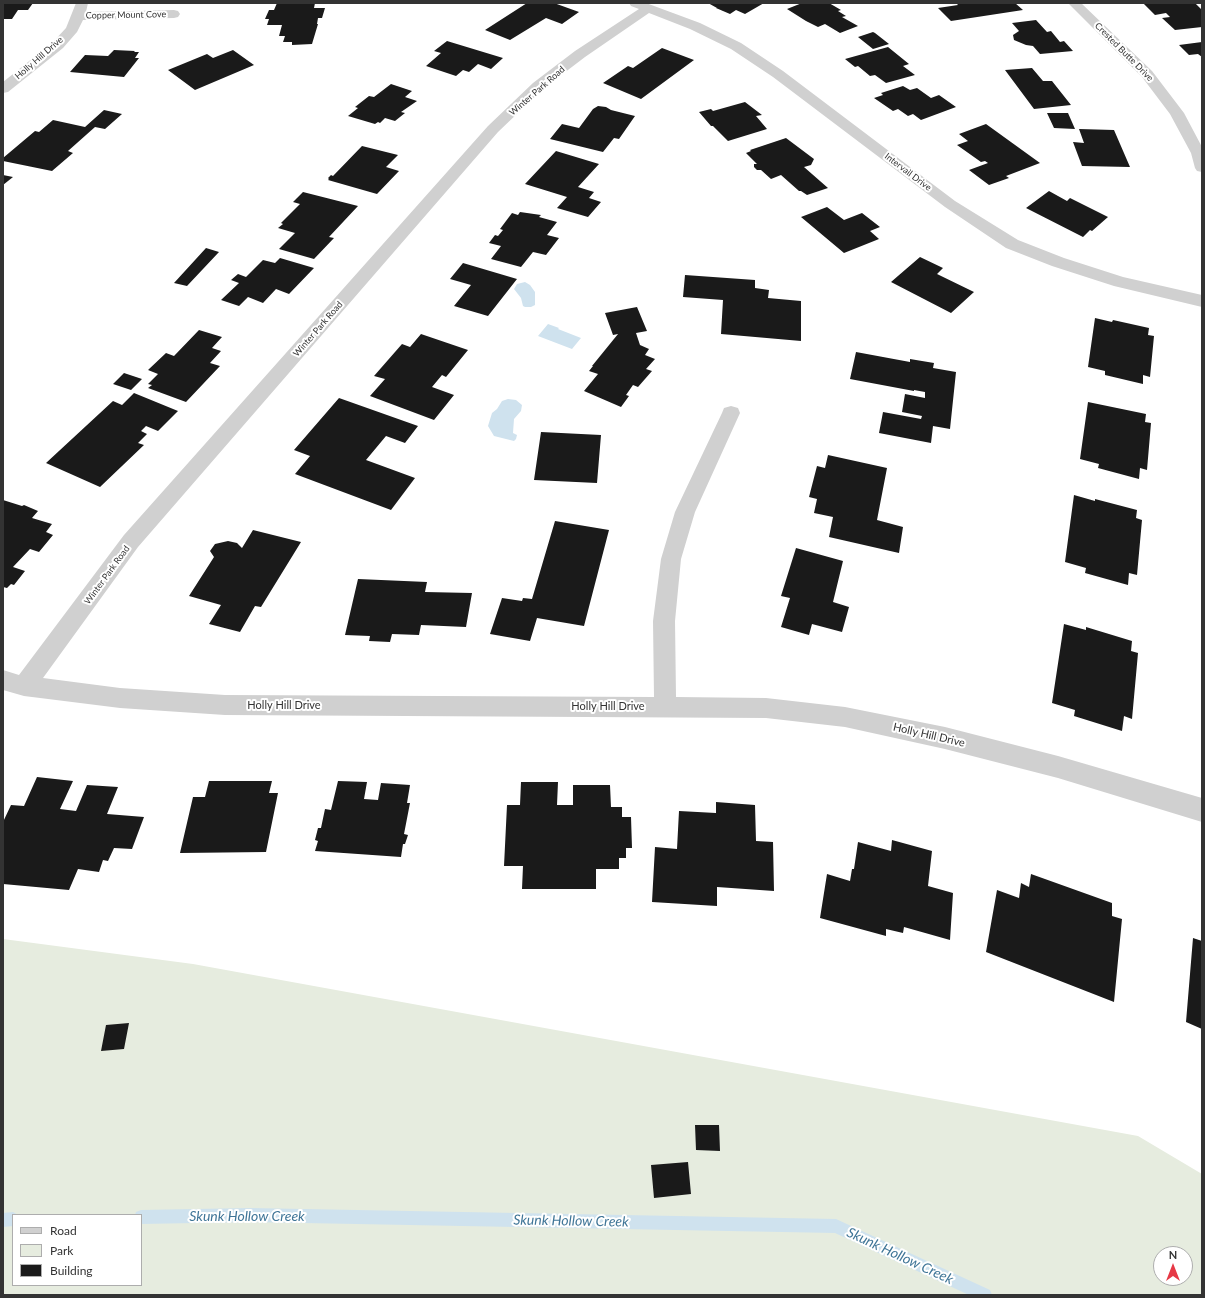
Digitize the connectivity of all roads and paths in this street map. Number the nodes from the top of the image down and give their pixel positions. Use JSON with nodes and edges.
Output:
{"nodes":[{"id":1,"x":82,"y":3,"type":"edge"},
{"id":2,"x":1074,"y":3,"type":"edge"},
{"id":3,"x":641,"y":6,"type":"edge"},
{"id":4,"x":174,"y":14,"type":"dead end"},
{"id":5,"x":78,"y":16,"type":"junction"},
{"id":6,"x":3,"y":89,"type":"edge"},
{"id":7,"x":1202,"y":168,"type":"edge"},
{"id":8,"x":1202,"y":301,"type":"edge"},
{"id":9,"x":731,"y":413,"type":"dead end"},
{"id":10,"x":14,"y":683,"type":"edge"},
{"id":11,"x":665,"y":706,"type":"junction"},
{"id":12,"x":1202,"y":810,"type":"edge"}],
"edges":[{"from":1,"to":5,"type":"street","name":"Holly Hill Drive"},
{"from":2,"to":7,"type":"street","name":"Crested Butte Drive"},
{"from":3,"to":8,"type":"street","name":"Intervail Drive"},
{"from":3,"to":10,"type":"street","name":"Winter Park Road"},
{"from":4,"to":5,"type":"street","name":"Copper Mount Cove"},
{"from":5,"to":6,"type":"street","name":"Holly Hill Drive"},
{"from":9,"to":11,"type":"street"},
{"from":10,"to":11,"type":"street","name":"Holly Hill Drive"},
{"from":11,"to":12,"type":"street","name":"Holly Hill Drive"}]}
